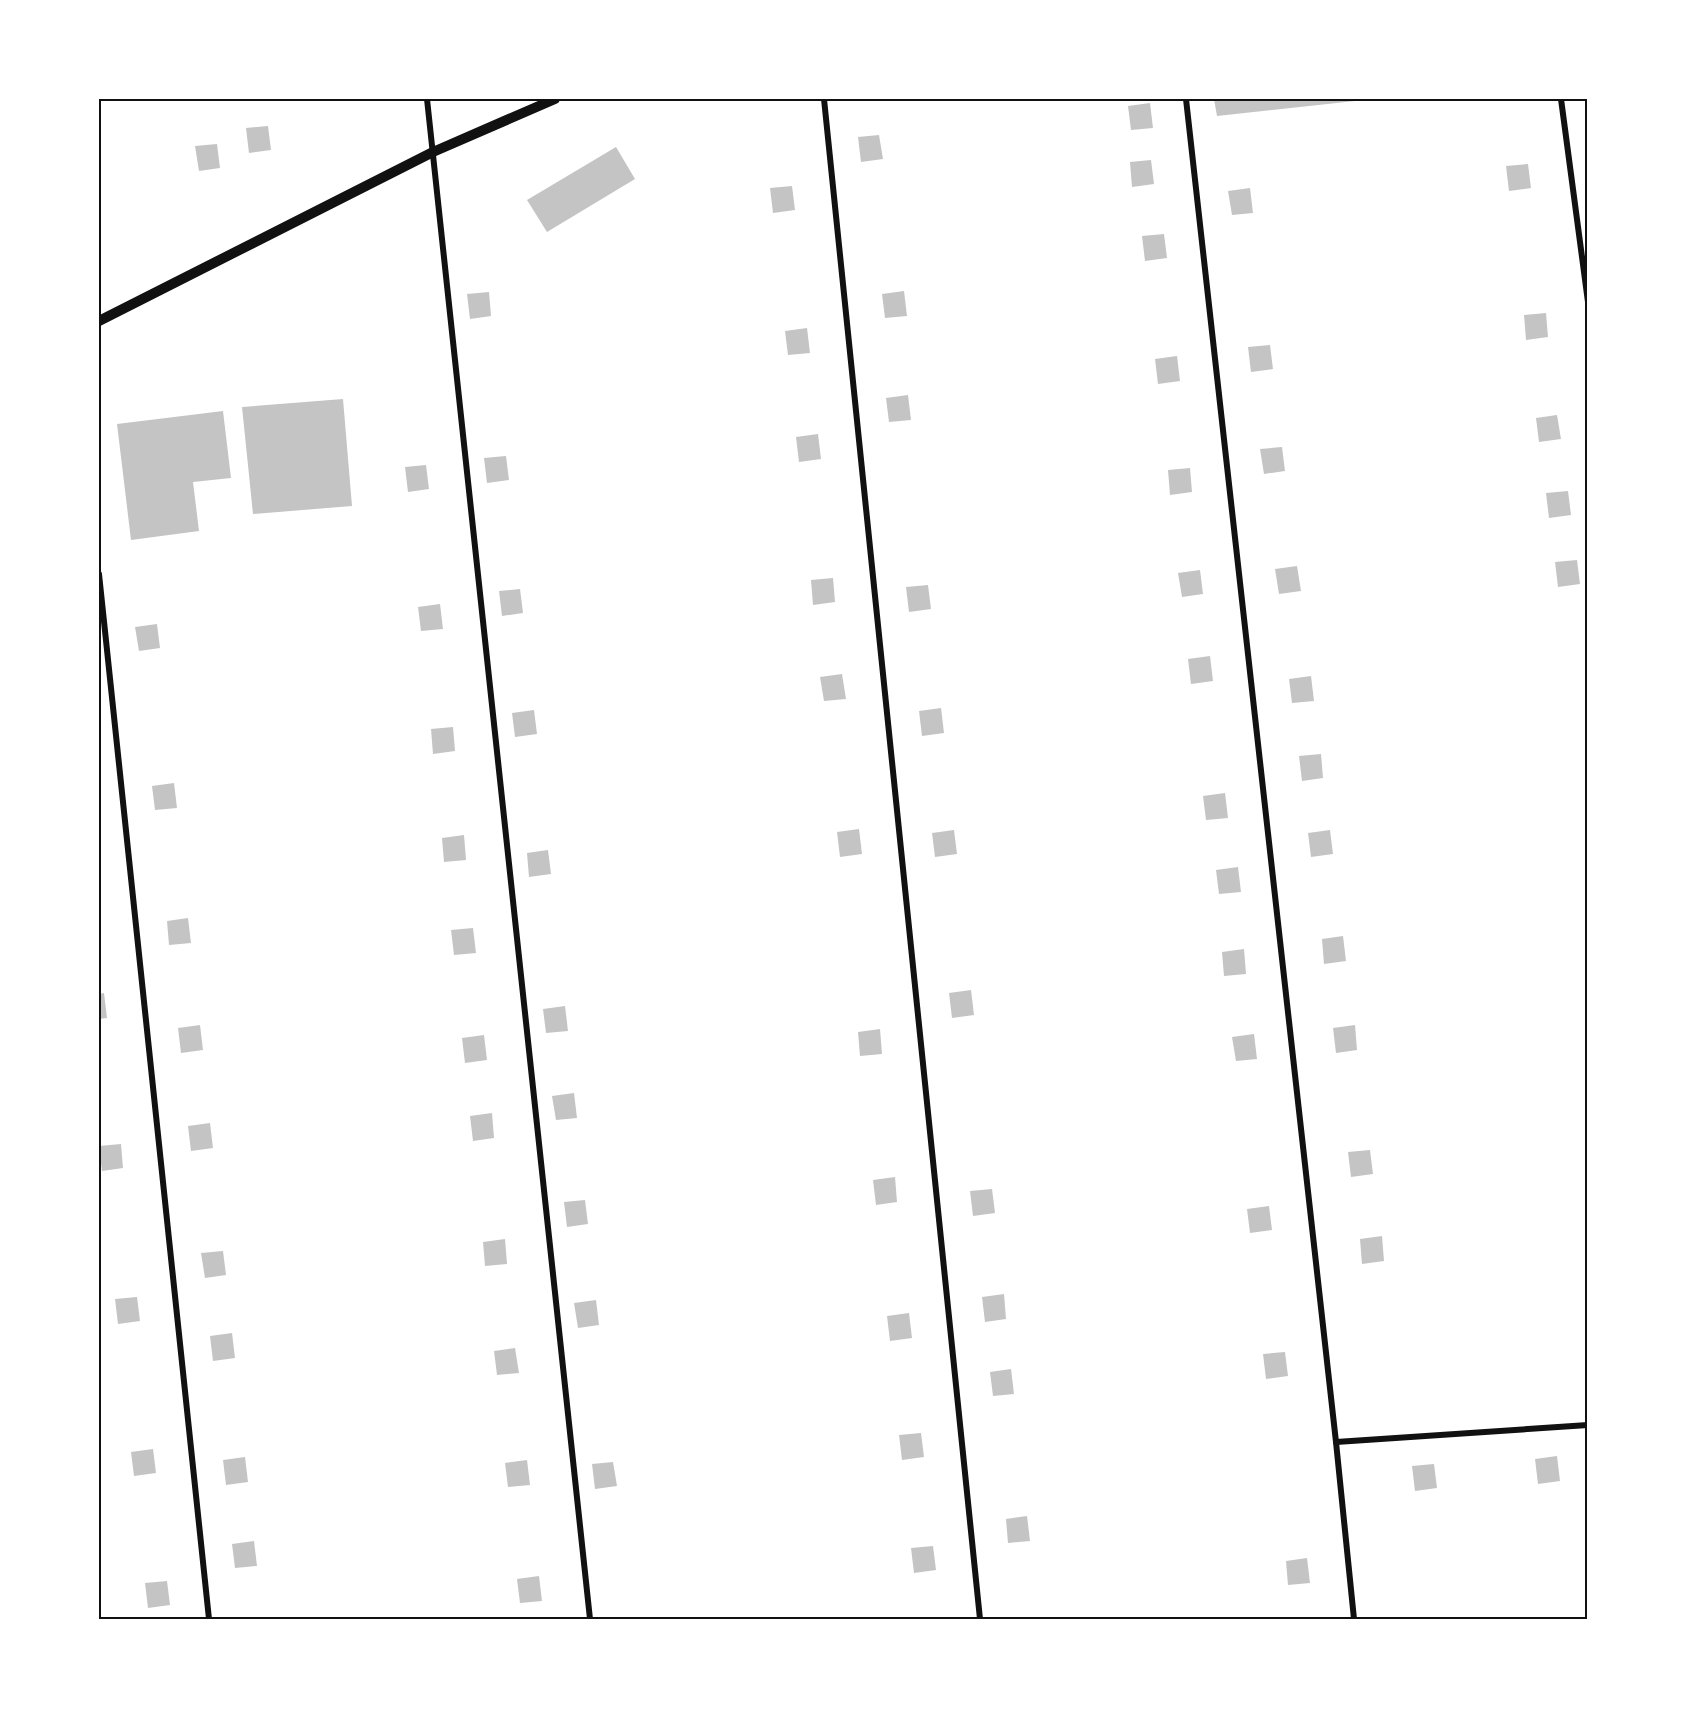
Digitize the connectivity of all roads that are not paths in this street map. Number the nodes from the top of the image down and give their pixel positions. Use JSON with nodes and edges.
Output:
{"nodes":[{"id":1,"x":427,"y":99,"type":"edge"},
{"id":2,"x":555,"y":99,"type":"edge"},
{"id":3,"x":824,"y":99,"type":"edge"},
{"id":4,"x":1186,"y":99,"type":"edge"},
{"id":5,"x":1561,"y":99,"type":"edge"},
{"id":6,"x":433,"y":152,"type":"junction"},
{"id":7,"x":1588,"y":302,"type":"edge"},
{"id":8,"x":99,"y":321,"type":"edge"},
{"id":9,"x":99,"y":574,"type":"edge"},
{"id":10,"x":1588,"y":1425,"type":"edge"},
{"id":11,"x":1336,"y":1442,"type":"junction"},
{"id":12,"x":209,"y":1619,"type":"edge"},
{"id":13,"x":590,"y":1619,"type":"edge"},
{"id":14,"x":980,"y":1619,"type":"edge"},
{"id":15,"x":1354,"y":1619,"type":"edge"}],
"edges":[{"from":1,"to":6,"type":"street"},
{"from":2,"to":6,"type":"street"},
{"from":3,"to":14,"type":"street"},
{"from":4,"to":11,"type":"street"},
{"from":5,"to":7,"type":"street"},
{"from":6,"to":8,"type":"street"},
{"from":6,"to":13,"type":"street"},
{"from":9,"to":12,"type":"street"},
{"from":10,"to":11,"type":"street"},
{"from":11,"to":15,"type":"street"}]}
